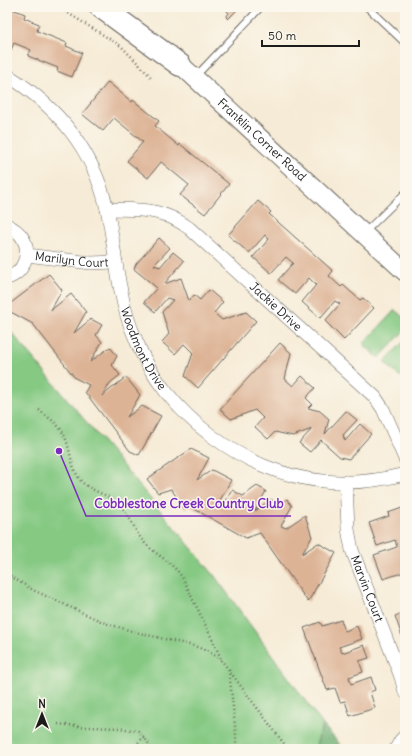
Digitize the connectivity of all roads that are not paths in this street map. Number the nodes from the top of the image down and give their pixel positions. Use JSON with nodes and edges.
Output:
{"nodes":[{"id":1,"x":101,"y":7,"type":"edge"},
{"id":2,"x":118,"y":7,"type":"edge"},
{"id":3,"x":261,"y":7,"type":"edge"},
{"id":4,"x":367,"y":7,"type":"edge"},
{"id":5,"x":405,"y":43,"type":"edge"},
{"id":6,"x":187,"y":71,"type":"junction"},
{"id":7,"x":7,"y":75,"type":"edge"},
{"id":8,"x":405,"y":193,"type":"edge"},
{"id":9,"x":107,"y":209,"type":"junction"},
{"id":10,"x":7,"y":225,"type":"edge"},
{"id":11,"x":363,"y":234,"type":"junction"},
{"id":12,"x":26,"y":255,"type":"junction"},
{"id":13,"x":116,"y":262,"type":"junction"},
{"id":14,"x":405,"y":272,"type":"edge"},
{"id":15,"x":7,"y":278,"type":"edge"},
{"id":16,"x":405,"y":459,"type":"edge"},
{"id":17,"x":405,"y":474,"type":"edge"},
{"id":18,"x":346,"y":482,"type":"junction"},
{"id":19,"x":405,"y":692,"type":"edge"},
{"id":20,"x":405,"y":736,"type":"edge"},
{"id":21,"x":396,"y":749,"type":"edge"}],
"edges":[{"from":1,"to":6,"type":"highway"},
{"from":2,"to":6,"type":"main road","name":"Franklin Corner Road"},
{"from":3,"to":6,"type":"lane"},
{"from":4,"to":5,"type":"lane"},
{"from":6,"to":11,"type":"main road","name":"Franklin Corner Road"},
{"from":7,"to":9,"type":"street","name":"Woodmont Drive"},
{"from":8,"to":11,"type":"lane"},
{"from":9,"to":13,"type":"street","name":"Woodmont Drive"},
{"from":9,"to":16,"type":"street","name":"Jackie Drive"},
{"from":10,"to":12,"type":"street","name":"Marilyn Court"},
{"from":11,"to":14,"type":"main road","name":"Franklin Corner Road"},
{"from":12,"to":13,"type":"street","name":"Marilyn Court"},
{"from":12,"to":15,"type":"street","name":"Marilyn Court"},
{"from":13,"to":18,"type":"street","name":"Woodmont Drive"},
{"from":17,"to":18,"type":"street","name":"Woodmont Drive"},
{"from":18,"to":19,"type":"street","name":"Marvin Court"},
{"from":20,"to":21,"type":"street"}]}
